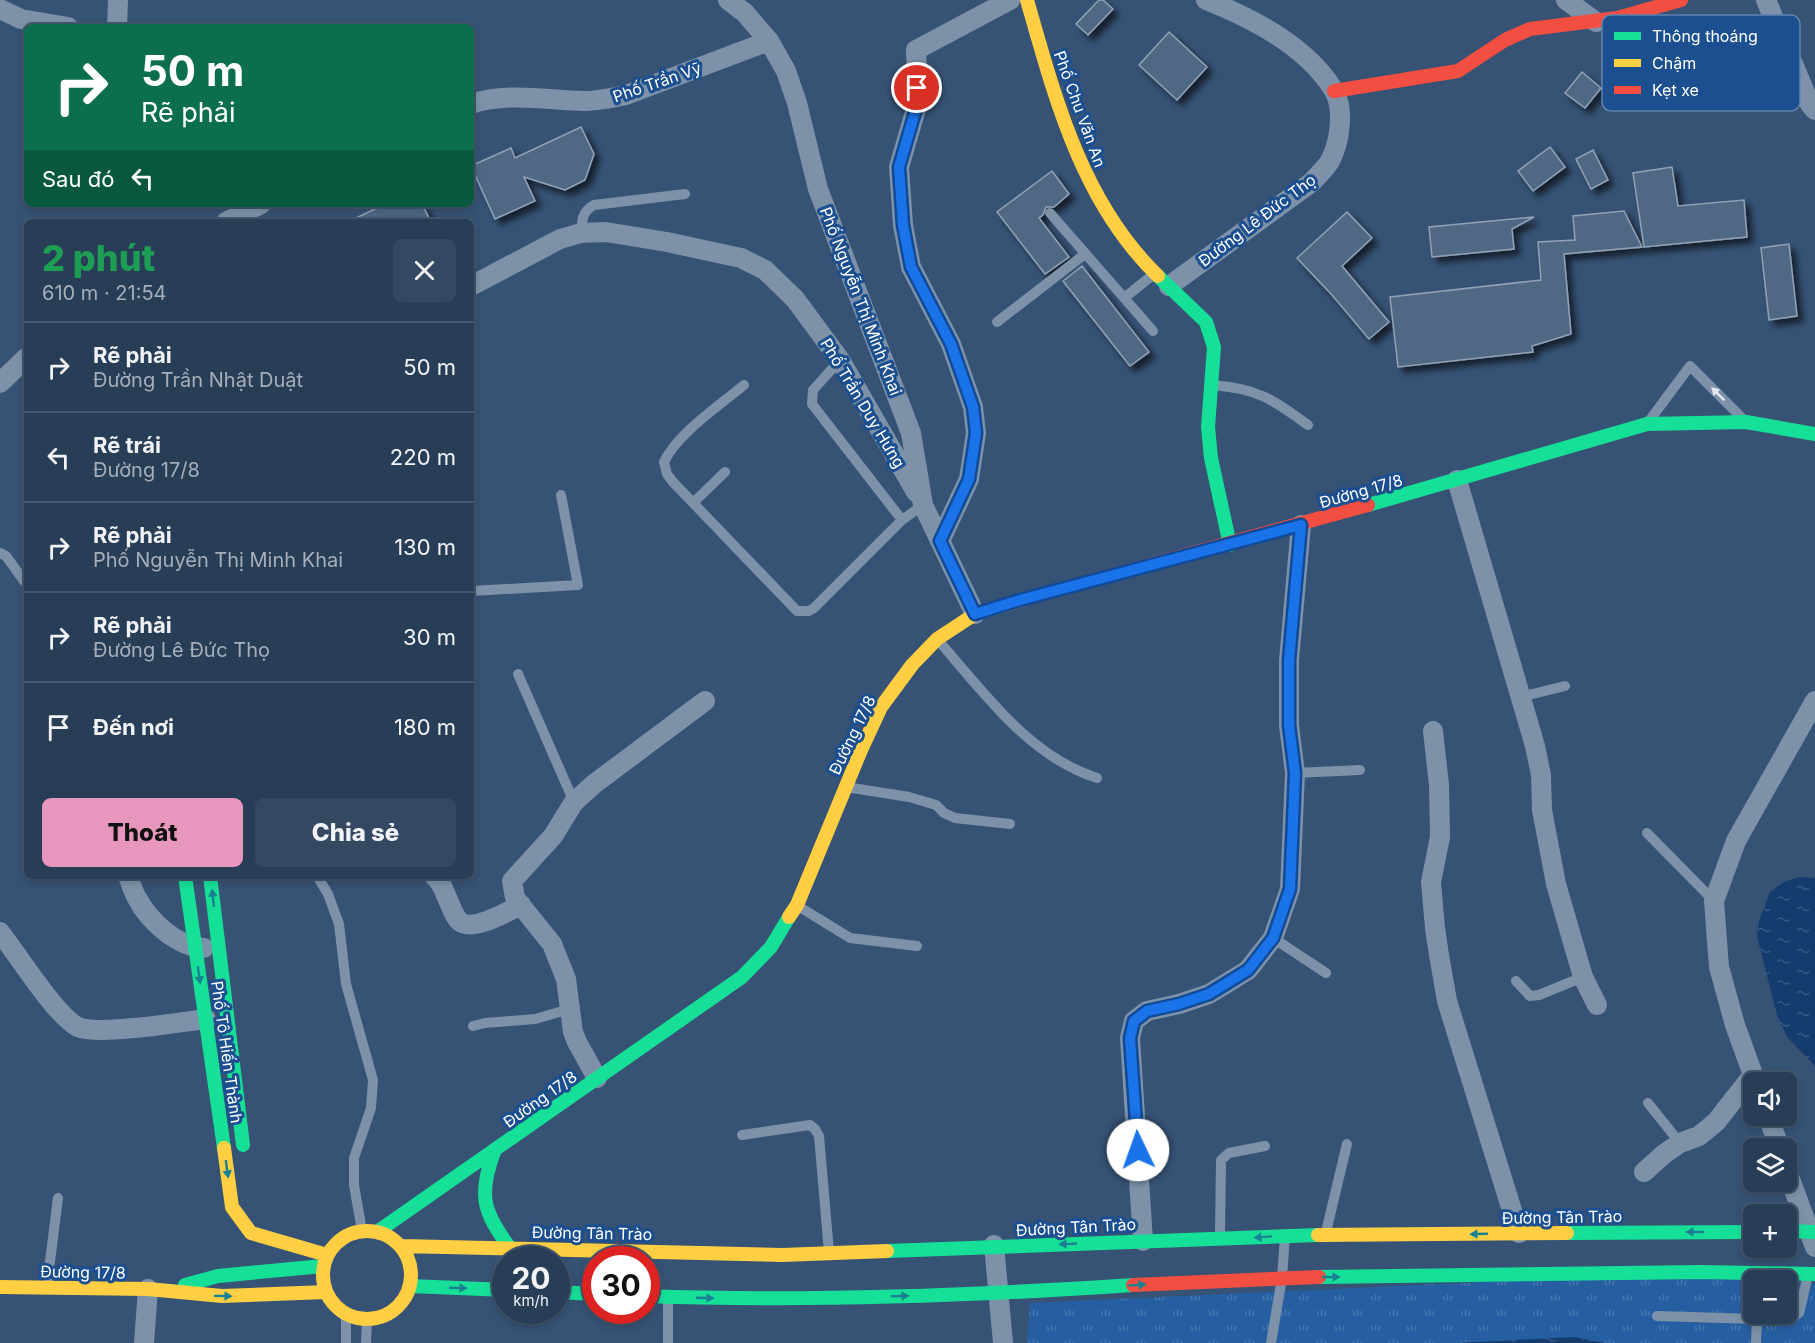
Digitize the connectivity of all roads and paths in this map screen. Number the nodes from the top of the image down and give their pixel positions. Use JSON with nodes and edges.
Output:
{"nodes":[{"id":1,"x":118,"y":0,"type":"edge"},
{"id":2,"x":728,"y":0,"type":"edge"},
{"id":3,"x":1010,"y":0,"type":"edge"},
{"id":4,"x":1027,"y":0,"type":"edge"},
{"id":5,"x":1206,"y":0,"type":"edge"},
{"id":6,"x":1566,"y":0,"type":"edge"},
{"id":7,"x":1681,"y":0,"type":"edge"},
{"id":8,"x":1766,"y":0,"type":"edge"},
{"id":9,"x":1650,"y":5,"type":"edge"},
{"id":10,"x":0,"y":9,"type":"edge"},
{"id":11,"x":1637,"y":15,"type":"edge"},
{"id":12,"x":1772,"y":15,"type":"edge"},
{"id":13,"x":1602,"y":21,"type":"edge"},
{"id":14,"x":1596,"y":22,"type":"junction"},
{"id":15,"x":50,"y":24,"type":"edge"},
{"id":16,"x":117,"y":24,"type":"edge"},
{"id":17,"x":769,"y":41,"type":"junction"},
{"id":18,"x":1800,"y":80,"type":"edge"},
{"id":19,"x":1334,"y":91,"type":"junction"},
{"id":20,"x":474,"y":103,"type":"edge"},
{"id":21,"x":1815,"y":110,"type":"edge"},
{"id":22,"x":685,"y":194,"type":"dead end"},
{"id":23,"x":255,"y":207,"type":"edge"},
{"id":24,"x":1050,"y":213,"type":"dead end"},
{"id":25,"x":232,"y":219,"type":"edge"},
{"id":26,"x":581,"y":232,"type":"junction"},
{"id":27,"x":1085,"y":254,"type":"junction"},
{"id":28,"x":1162,"y":280,"type":"junction"},
{"id":29,"x":474,"y":284,"type":"edge"},
{"id":30,"x":1124,"y":298,"type":"junction"},
{"id":31,"x":997,"y":322,"type":"dead end"},
{"id":32,"x":1153,"y":331,"type":"dead end"},
{"id":33,"x":24,"y":360,"type":"edge"},
{"id":34,"x":840,"y":360,"type":"junction"},
{"id":35,"x":0,"y":383,"type":"edge"},
{"id":36,"x":744,"y":385,"type":"dead end"},
{"id":37,"x":1211,"y":385,"type":"junction"},
{"id":38,"x":1746,"y":422,"type":"junction"},
{"id":39,"x":1647,"y":424,"type":"junction"},
{"id":40,"x":1308,"y":425,"type":"dead end"},
{"id":41,"x":1815,"y":434,"type":"edge"},
{"id":42,"x":725,"y":472,"type":"dead end"},
{"id":43,"x":1457,"y":480,"type":"junction"},
{"id":44,"x":561,"y":495,"type":"dead end"},
{"id":45,"x":693,"y":503,"type":"junction"},
{"id":46,"x":923,"y":505,"type":"junction"},
{"id":47,"x":902,"y":520,"type":"junction"},
{"id":48,"x":1301,"y":525,"type":"junction"},
{"id":49,"x":940,"y":541,"type":"junction"},
{"id":50,"x":1230,"y":544,"type":"junction"},
{"id":51,"x":0,"y":553,"type":"edge"},
{"id":52,"x":24,"y":581,"type":"edge"},
{"id":53,"x":474,"y":591,"type":"edge"},
{"id":54,"x":975,"y":614,"type":"junction"},
{"id":55,"x":937,"y":639,"type":"junction"},
{"id":56,"x":518,"y":674,"type":"dead end"},
{"id":57,"x":1565,"y":686,"type":"dead end"},
{"id":58,"x":1521,"y":697,"type":"junction"},
{"id":59,"x":705,"y":701,"type":"dead end"},
{"id":60,"x":1815,"y":701,"type":"edge"},
{"id":61,"x":1433,"y":731,"type":"dead end"},
{"id":62,"x":1360,"y":770,"type":"dead end"},
{"id":63,"x":1295,"y":773,"type":"junction"},
{"id":64,"x":1097,"y":778,"type":"dead end"},
{"id":65,"x":845,"y":787,"type":"junction"},
{"id":66,"x":574,"y":802,"type":"junction"},
{"id":67,"x":1010,"y":824,"type":"dead end"},
{"id":68,"x":1647,"y":833,"type":"dead end"},
{"id":69,"x":129,"y":879,"type":"edge"},
{"id":70,"x":185,"y":879,"type":"edge"},
{"id":71,"x":210,"y":879,"type":"edge"},
{"id":72,"x":319,"y":879,"type":"edge"},
{"id":73,"x":438,"y":879,"type":"edge"},
{"id":74,"x":1713,"y":901,"type":"junction"},
{"id":75,"x":797,"y":905,"type":"junction"},
{"id":76,"x":521,"y":906,"type":"junction"},
{"id":77,"x":0,"y":932,"type":"edge"},
{"id":78,"x":1273,"y":938,"type":"junction"},
{"id":79,"x":917,"y":946,"type":"dead end"},
{"id":80,"x":196,"y":948,"type":"junction"},
{"id":81,"x":218,"y":949,"type":"junction"},
{"id":82,"x":1326,"y":973,"type":"dead end"},
{"id":83,"x":1583,"y":977,"type":"junction"},
{"id":84,"x":1516,"y":981,"type":"dead end"},
{"id":85,"x":1597,"y":1005,"type":"dead end"},
{"id":86,"x":570,"y":1009,"type":"junction"},
{"id":87,"x":206,"y":1019,"type":"junction"},
{"id":88,"x":473,"y":1026,"type":"dead end"},
{"id":89,"x":1752,"y":1072,"type":"edge"},
{"id":90,"x":597,"y":1078,"type":"junction"},
{"id":91,"x":1743,"y":1091,"type":"edge"},
{"id":92,"x":1648,"y":1103,"type":"dead end"},
{"id":93,"x":742,"y":1134,"type":"dead end"},
{"id":94,"x":1680,"y":1143,"type":"junction"},
{"id":95,"x":1347,"y":1144,"type":"dead end"},
{"id":96,"x":1265,"y":1146,"type":"dead end"},
{"id":97,"x":494,"y":1152,"type":"junction"},
{"id":98,"x":244,"y":1157,"type":"dead end"},
{"id":99,"x":1644,"y":1173,"type":"dead end"},
{"id":100,"x":1795,"y":1192,"type":"edge"},
{"id":101,"x":58,"y":1198,"type":"dead end"},
{"id":102,"x":249,"y":1204,"type":"dead end"},
{"id":103,"x":247,"y":1228,"type":"junction"},
{"id":104,"x":362,"y":1231,"type":"junction"},
{"id":105,"x":377,"y":1232,"type":"junction"},
{"id":106,"x":1743,"y":1232,"type":"edge"},
{"id":107,"x":1519,"y":1233,"type":"junction"},
{"id":108,"x":1797,"y":1234,"type":"edge"},
{"id":109,"x":1286,"y":1235,"type":"junction"},
{"id":110,"x":1325,"y":1235,"type":"junction"},
{"id":111,"x":1813,"y":1237,"type":"edge"},
{"id":112,"x":1220,"y":1239,"type":"junction"},
{"id":113,"x":1143,"y":1241,"type":"junction"},
{"id":114,"x":994,"y":1245,"type":"junction"},
{"id":115,"x":401,"y":1246,"type":"junction"},
{"id":116,"x":508,"y":1246,"type":"edge"},
{"id":117,"x":492,"y":1248,"type":"edge"},
{"id":118,"x":570,"y":1249,"type":"edge"},
{"id":119,"x":829,"y":1252,"type":"junction"},
{"id":120,"x":325,"y":1261,"type":"junction"},
{"id":121,"x":1812,"y":1274,"type":"edge"},
{"id":122,"x":1282,"y":1278,"type":"junction"},
{"id":123,"x":410,"y":1286,"type":"junction"},
{"id":124,"x":0,"y":1287,"type":"edge"},
{"id":125,"x":46,"y":1288,"type":"junction"},
{"id":126,"x":492,"y":1289,"type":"edge"},
{"id":127,"x":156,"y":1290,"type":"junction"},
{"id":128,"x":326,"y":1292,"type":"junction"},
{"id":129,"x":998,"y":1293,"type":"junction"},
{"id":130,"x":660,"y":1297,"type":"edge"},
{"id":131,"x":668,"y":1297,"type":"junction"},
{"id":132,"x":346,"y":1314,"type":"junction"},
{"id":133,"x":1797,"y":1314,"type":"edge"},
{"id":134,"x":1657,"y":1316,"type":"dead end"},
{"id":135,"x":367,"y":1319,"type":"junction"},
{"id":136,"x":1743,"y":1319,"type":"edge"},
{"id":137,"x":1757,"y":1324,"type":"edge"},
{"id":138,"x":144,"y":1343,"type":"edge"},
{"id":139,"x":346,"y":1343,"type":"edge"},
{"id":140,"x":366,"y":1343,"type":"edge"},
{"id":141,"x":668,"y":1343,"type":"edge"},
{"id":142,"x":1003,"y":1343,"type":"edge"},
{"id":143,"x":1271,"y":1343,"type":"edge"},
{"id":144,"x":1756,"y":1343,"type":"edge"}],
"edges":[{"from":1,"to":16,"type":"street"},
{"from":2,"to":17,"type":"street","name":"Phố Nguyễn Thị Minh Khai"},
{"from":3,"to":49,"type":"street"},
{"from":4,"to":28,"type":"main road","name":"Phố Chu Văn An"},
{"from":5,"to":19,"type":"street","name":"Đường Lê Đức Thọ"},
{"from":6,"to":14,"type":"street"},
{"from":7,"to":9,"type":"main road"},
{"from":8,"to":12,"type":"street"},
{"from":9,"to":11,"type":"main road"},
{"from":10,"to":15,"type":"street"},
{"from":13,"to":14,"type":"main road"},
{"from":14,"to":19,"type":"main road"},
{"from":17,"to":20,"type":"street","name":"Phố Trần Vỹ"},
{"from":17,"to":46,"type":"street","name":"Phố Nguyễn Thị Minh Khai"},
{"from":18,"to":21,"type":"street"},
{"from":19,"to":28,"type":"street","name":"Đường Lê Đức Thọ"},
{"from":22,"to":26,"type":"lane"},
{"from":23,"to":25,"type":"street"},
{"from":24,"to":27,"type":"lane"},
{"from":26,"to":29,"type":"street","name":"Phố Trần Duy Hưng"},
{"from":26,"to":34,"type":"street","name":"Phố Trần Duy Hưng"},
{"from":27,"to":30,"type":"lane"},
{"from":27,"to":31,"type":"lane"},
{"from":28,"to":30,"type":"lane"},
{"from":28,"to":37,"type":"main road","name":"Phố Chu Văn An"},
{"from":30,"to":32,"type":"lane"},
{"from":33,"to":35,"type":"street"},
{"from":34,"to":46,"type":"street","name":"Phố Trần Duy Hưng"},
{"from":34,"to":47,"type":"lane"},
{"from":36,"to":45,"type":"lane"},
{"from":37,"to":40,"type":"lane"},
{"from":37,"to":50,"type":"main road","name":"Phố Chu Văn An"},
{"from":38,"to":39,"type":"main road","name":"Đường 17/8"},
{"from":38,"to":39,"type":"lane","one_way":true},
{"from":38,"to":41,"type":"main road","name":"Đường 17/8"},
{"from":39,"to":43,"type":"main road","name":"Đường 17/8"},
{"from":42,"to":45,"type":"lane"},
{"from":43,"to":48,"type":"main road","name":"Đường 17/8"},
{"from":43,"to":58,"type":"street"},
{"from":44,"to":53,"type":"lane"},
{"from":45,"to":47,"type":"lane"},
{"from":46,"to":47,"type":"lane"},
{"from":46,"to":49,"type":"street","name":"Phố Nguyễn Thị Minh Khai"},
{"from":48,"to":50,"type":"main road","name":"Đường 17/8"},
{"from":48,"to":63,"type":"street"},
{"from":49,"to":54,"type":"street","name":"Phố Nguyễn Thị Minh Khai"},
{"from":50,"to":54,"type":"main road","name":"Đường 17/8"},
{"from":51,"to":52,"type":"lane"},
{"from":54,"to":55,"type":"main road","name":"Đường 17/8"},
{"from":55,"to":64,"type":"lane"},
{"from":55,"to":65,"type":"main road","name":"Đường 17/8"},
{"from":56,"to":66,"type":"lane"},
{"from":57,"to":58,"type":"lane"},
{"from":58,"to":83,"type":"street"},
{"from":59,"to":66,"type":"street"},
{"from":60,"to":74,"type":"street"},
{"from":61,"to":107,"type":"street"},
{"from":62,"to":63,"type":"lane"},
{"from":63,"to":78,"type":"street"},
{"from":65,"to":67,"type":"lane"},
{"from":65,"to":75,"type":"main road","name":"Đường 17/8"},
{"from":66,"to":76,"type":"street"},
{"from":68,"to":74,"type":"lane"},
{"from":69,"to":80,"type":"street"},
{"from":70,"to":80,"type":"main road","name":"Phố Tô Hiến Thành"},
{"from":81,"to":71,"type":"main road","name":"Phố Tô Hiến Thành","one_way":true},
{"from":72,"to":104,"type":"lane"},
{"from":73,"to":76,"type":"street"},
{"from":74,"to":89,"type":"street"},
{"from":75,"to":79,"type":"lane"},
{"from":75,"to":90,"type":"main road","name":"Đường 17/8"},
{"from":76,"to":86,"type":"street"},
{"from":77,"to":87,"type":"street"},
{"from":78,"to":82,"type":"lane"},
{"from":78,"to":113,"type":"street"},
{"from":80,"to":81,"type":"street"},
{"from":80,"to":87,"type":"main road","name":"Phố Tô Hiến Thành","one_way":true},
{"from":81,"to":98,"type":"main road","name":"Phố Tô Hiến Thành"},
{"from":83,"to":84,"type":"lane"},
{"from":83,"to":85,"type":"street"},
{"from":86,"to":88,"type":"lane"},
{"from":86,"to":90,"type":"street"},
{"from":87,"to":103,"type":"main road","name":"Phố Tô Hiến Thành","one_way":true},
{"from":90,"to":97,"type":"main road","name":"Đường 17/8"},
{"from":91,"to":94,"type":"street"},
{"from":92,"to":94,"type":"lane"},
{"from":93,"to":119,"type":"lane"},
{"from":94,"to":99,"type":"street"},
{"from":95,"to":110,"type":"lane"},
{"from":96,"to":112,"type":"lane"},
{"from":97,"to":105,"type":"main road","name":"Đường 17/8"},
{"from":97,"to":116,"type":"main road"},
{"from":100,"to":111,"type":"street"},
{"from":101,"to":125,"type":"lane"},
{"from":102,"to":103,"type":"main road"},
{"from":103,"to":120,"type":"main road"},
{"from":104,"to":105,"type":"main road"},
{"from":104,"to":120,"type":"main road"},
{"from":105,"to":115,"type":"main road"},
{"from":106,"to":107,"type":"main road","name":"Đường Tân Trào","one_way":true},
{"from":107,"to":110,"type":"main road","name":"Đường Tân Trào","one_way":true},
{"from":108,"to":111,"type":"main road"},
{"from":109,"to":110,"type":"main road","name":"Đường Tân Trào"},
{"from":109,"to":112,"type":"main road","name":"Đường Tân Trào","one_way":true},
{"from":109,"to":122,"type":"lane"},
{"from":112,"to":113,"type":"main road","name":"Đường Tân Trào"},
{"from":113,"to":114,"type":"main road","name":"Đường Tân Trào","one_way":true},
{"from":114,"to":119,"type":"main road","name":"Đường Tân Trào"},
{"from":114,"to":129,"type":"street"},
{"from":115,"to":117,"type":"main road","name":"Đường Tân Trào"},
{"from":115,"to":123,"type":"main road"},
{"from":118,"to":119,"type":"main road","name":"Đường Tân Trào"},
{"from":120,"to":127,"type":"main road","name":"Đường 17/8"},
{"from":120,"to":128,"type":"main road"},
{"from":122,"to":121,"type":"main road","one_way":true},
{"from":121,"to":133,"type":"lane"},
{"from":129,"to":122,"type":"main road","one_way":true},
{"from":122,"to":143,"type":"lane"},
{"from":123,"to":126,"type":"main road","one_way":true},
{"from":123,"to":135,"type":"main road"},
{"from":124,"to":125,"type":"main road","name":"Đường 17/8"},
{"from":125,"to":127,"type":"main road","name":"Đường 17/8"},
{"from":127,"to":128,"type":"main road","name":"Đường 17/8","one_way":true},
{"from":127,"to":138,"type":"street"},
{"from":128,"to":132,"type":"main road"},
{"from":131,"to":129,"type":"main road","one_way":true},
{"from":129,"to":142,"type":"street"},
{"from":130,"to":131,"type":"main road"},
{"from":131,"to":141,"type":"lane"},
{"from":132,"to":135,"type":"main road"},
{"from":132,"to":139,"type":"lane"},
{"from":134,"to":136,"type":"lane"},
{"from":135,"to":140,"type":"lane"},
{"from":137,"to":144,"type":"lane"}]}
